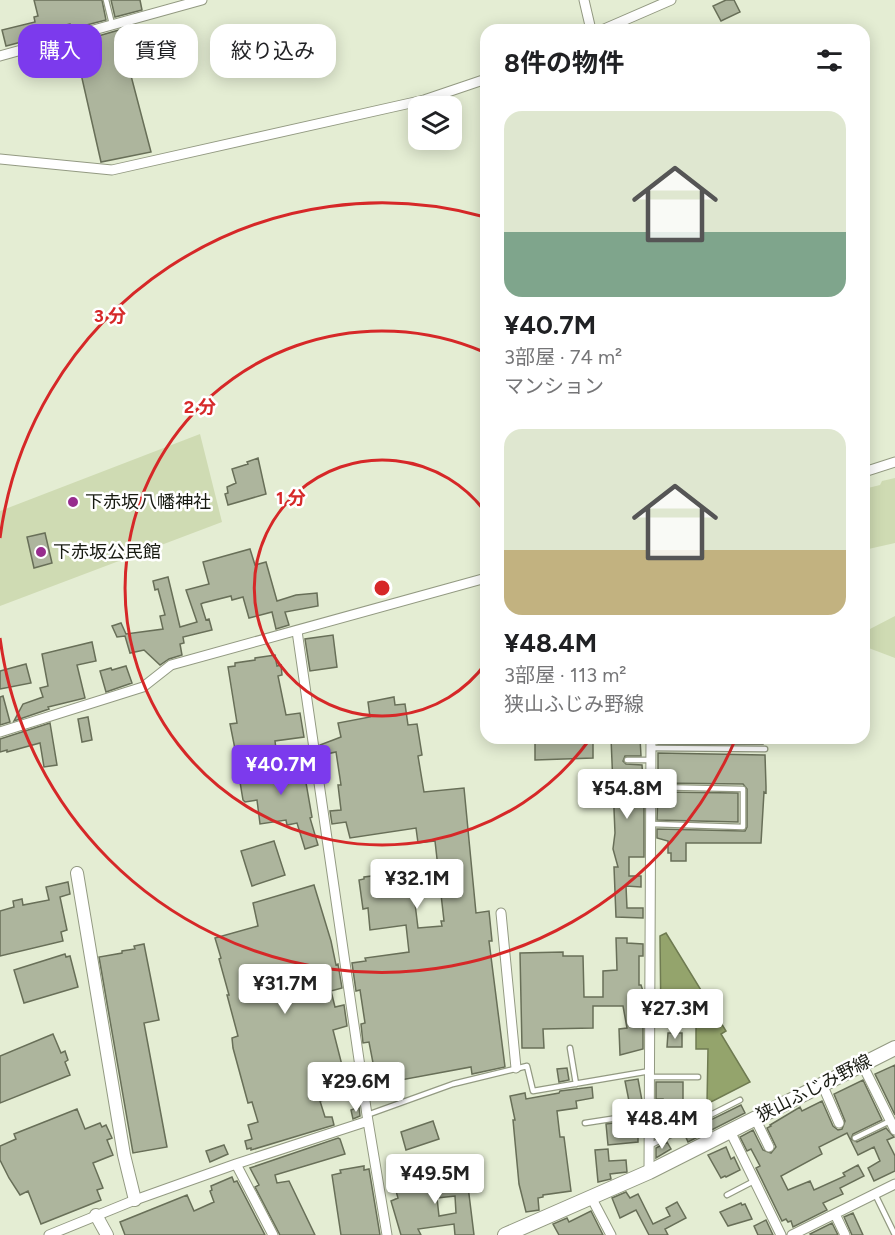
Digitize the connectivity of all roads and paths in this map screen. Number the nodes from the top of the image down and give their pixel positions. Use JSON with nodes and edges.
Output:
{"nodes":[{"id":1,"x":106,"y":0,"type":"edge"},
{"id":2,"x":202,"y":0,"type":"edge"},
{"id":3,"x":584,"y":0,"type":"edge"},
{"id":4,"x":670,"y":0,"type":"edge"},
{"id":5,"x":112,"y":24,"type":"junction"},
{"id":6,"x":590,"y":24,"type":"edge"},
{"id":7,"x":616,"y":24,"type":"edge"},
{"id":8,"x":0,"y":56,"type":"edge"},
{"id":9,"x":480,"y":81,"type":"edge"},
{"id":10,"x":0,"y":159,"type":"edge"},
{"id":11,"x":895,"y":462,"type":"edge"},
{"id":12,"x":870,"y":470,"type":"edge"},
{"id":13,"x":480,"y":580,"type":"edge"},
{"id":14,"x":297,"y":631,"type":"junction"},
{"id":15,"x":0,"y":732,"type":"edge"},
{"id":16,"x":651,"y":744,"type":"edge"},
{"id":17,"x":670,"y":744,"type":"edge"},
{"id":18,"x":765,"y":749,"type":"dead end"},
{"id":19,"x":627,"y":760,"type":"dead end"},
{"id":20,"x":651,"y":760,"type":"junction"},
{"id":21,"x":650,"y":787,"type":"junction"},
{"id":22,"x":650,"y":824,"type":"junction"},
{"id":23,"x":77,"y":873,"type":"dead end"},
{"id":24,"x":501,"y":913,"type":"dead end"},
{"id":25,"x":570,"y":1048,"type":"dead end"},
{"id":26,"x":895,"y":1048,"type":"edge"},
{"id":27,"x":862,"y":1064,"type":"junction"},
{"id":28,"x":516,"y":1068,"type":"junction"},
{"id":29,"x":650,"y":1074,"type":"junction"},
{"id":30,"x":698,"y":1077,"type":"dead end"},
{"id":31,"x":576,"y":1084,"type":"junction"},
{"id":32,"x":822,"y":1084,"type":"junction"},
{"id":33,"x":740,"y":1100,"type":"dead end"},
{"id":34,"x":650,"y":1113,"type":"junction"},
{"id":35,"x":367,"y":1118,"type":"junction"},
{"id":36,"x":755,"y":1118,"type":"junction"},
{"id":37,"x":585,"y":1123,"type":"dead end"},
{"id":38,"x":839,"y":1124,"type":"dead end"},
{"id":39,"x":893,"y":1125,"type":"edge"},
{"id":40,"x":730,"y":1131,"type":"junction"},
{"id":41,"x":855,"y":1138,"type":"dead end"},
{"id":42,"x":649,"y":1146,"type":"junction"},
{"id":43,"x":769,"y":1147,"type":"dead end"},
{"id":44,"x":236,"y":1164,"type":"junction"},
{"id":45,"x":649,"y":1172,"type":"junction"},
{"id":46,"x":754,"y":1181,"type":"junction"},
{"id":47,"x":895,"y":1184,"type":"edge"},
{"id":48,"x":727,"y":1194,"type":"dead end"},
{"id":49,"x":874,"y":1194,"type":"junction"},
{"id":50,"x":591,"y":1197,"type":"junction"},
{"id":51,"x":135,"y":1200,"type":"junction"},
{"id":52,"x":835,"y":1214,"type":"junction"},
{"id":53,"x":96,"y":1215,"type":"junction"},
{"id":54,"x":804,"y":1232,"type":"edge"},
{"id":55,"x":895,"y":1234,"type":"edge"},
{"id":56,"x":49,"y":1235,"type":"edge"},
{"id":57,"x":107,"y":1235,"type":"edge"},
{"id":58,"x":273,"y":1235,"type":"edge"},
{"id":59,"x":387,"y":1235,"type":"edge"},
{"id":60,"x":505,"y":1235,"type":"edge"},
{"id":61,"x":611,"y":1235,"type":"edge"},
{"id":62,"x":781,"y":1235,"type":"edge"},
{"id":63,"x":792,"y":1235,"type":"edge"},
{"id":64,"x":845,"y":1235,"type":"edge"}],
"edges":[{"from":1,"to":5,"type":"lane"},
{"from":2,"to":5,"type":"street"},
{"from":3,"to":6,"type":"street"},
{"from":4,"to":7,"type":"street"},
{"from":5,"to":8,"type":"street"},
{"from":9,"to":10,"type":"street"},
{"from":11,"to":12,"type":"street"},
{"from":13,"to":14,"type":"street"},
{"from":14,"to":15,"type":"street"},
{"from":14,"to":35,"type":"street"},
{"from":16,"to":20,"type":"street"},
{"from":17,"to":18,"type":"lane"},
{"from":19,"to":20,"type":"lane"},
{"from":20,"to":21,"type":"street"},
{"from":21,"to":22,"type":"street"},
{"from":21,"to":22,"type":"lane"},
{"from":22,"to":29,"type":"street"},
{"from":23,"to":51,"type":"street"},
{"from":24,"to":28,"type":"street"},
{"from":25,"to":31,"type":"lane"},
{"from":26,"to":27,"type":"main road","name":"狭山ふじみ野線"},
{"from":27,"to":32,"type":"main road","name":"狭山ふじみ野線"},
{"from":27,"to":39,"type":"street"},
{"from":28,"to":31,"type":"lane"},
{"from":28,"to":35,"type":"lane"},
{"from":29,"to":30,"type":"lane"},
{"from":29,"to":31,"type":"lane"},
{"from":29,"to":34,"type":"street"},
{"from":32,"to":36,"type":"main road","name":"狭山ふじみ野線"},
{"from":32,"to":38,"type":"street"},
{"from":33,"to":42,"type":"lane"},
{"from":34,"to":37,"type":"lane"},
{"from":34,"to":42,"type":"street"},
{"from":35,"to":44,"type":"street"},
{"from":35,"to":59,"type":"street"},
{"from":36,"to":40,"type":"main road","name":"狭山ふじみ野線"},
{"from":36,"to":43,"type":"street"},
{"from":39,"to":41,"type":"lane"},
{"from":40,"to":45,"type":"main road","name":"狭山ふじみ野線"},
{"from":40,"to":46,"type":"street"},
{"from":42,"to":45,"type":"street"},
{"from":44,"to":51,"type":"street"},
{"from":44,"to":58,"type":"street"},
{"from":45,"to":50,"type":"main road","name":"狭山ふじみ野線"},
{"from":46,"to":48,"type":"lane"},
{"from":46,"to":62,"type":"street"},
{"from":47,"to":49,"type":"street"},
{"from":49,"to":52,"type":"street"},
{"from":49,"to":55,"type":"lane"},
{"from":50,"to":60,"type":"main road","name":"狭山ふじみ野線"},
{"from":50,"to":61,"type":"street"},
{"from":51,"to":53,"type":"street"},
{"from":52,"to":54,"type":"street"},
{"from":52,"to":64,"type":"street"},
{"from":53,"to":56,"type":"street"},
{"from":53,"to":57,"type":"street"},
{"from":54,"to":63,"type":"street"}]}
